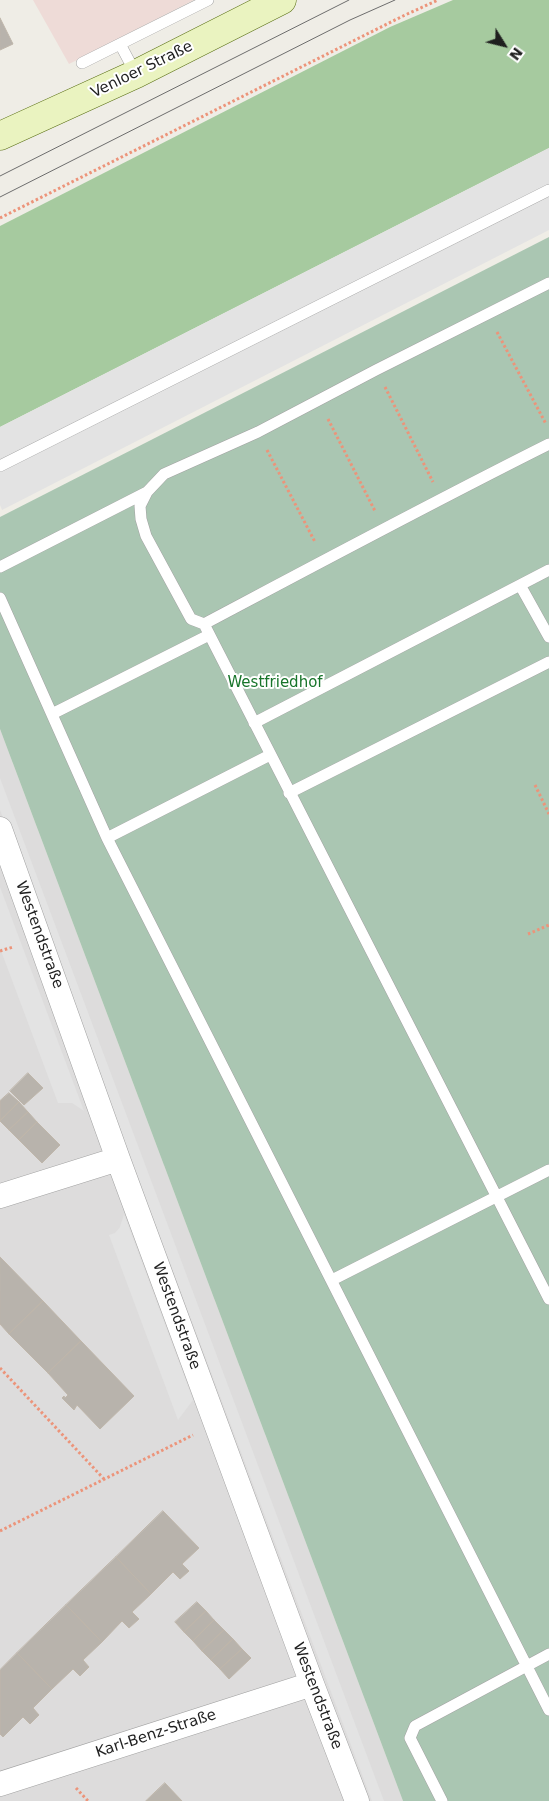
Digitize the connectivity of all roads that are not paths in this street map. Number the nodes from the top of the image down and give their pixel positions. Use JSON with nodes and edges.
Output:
{"nodes":[{"id":1,"x":208,"y":0,"type":"edge"},
{"id":2,"x":282,"y":0,"type":"edge"},
{"id":3,"x":120,"y":44,"type":"junction"},
{"id":4,"x":82,"y":63,"type":"dead end"},
{"id":5,"x":136,"y":74,"type":"junction"},
{"id":6,"x":0,"y":136,"type":"edge"},
{"id":7,"x":549,"y":190,"type":"edge"},
{"id":8,"x":549,"y":283,"type":"edge"},
{"id":9,"x":549,"y":444,"type":"edge"},
{"id":10,"x":0,"y":466,"type":"edge"},
{"id":11,"x":147,"y":492,"type":"junction"},
{"id":12,"x":0,"y":567,"type":"edge"},
{"id":13,"x":549,"y":570,"type":"edge"},
{"id":14,"x":520,"y":585,"type":"junction"},
{"id":15,"x":0,"y":598,"type":"edge"},
{"id":16,"x":207,"y":629,"type":"junction"},
{"id":17,"x":549,"y":637,"type":"edge"},
{"id":18,"x":549,"y":662,"type":"edge"},
{"id":19,"x":52,"y":714,"type":"junction"},
{"id":20,"x":254,"y":723,"type":"junction"},
{"id":21,"x":270,"y":755,"type":"junction"},
{"id":22,"x":290,"y":793,"type":"junction"},
{"id":23,"x":0,"y":830,"type":"edge"},
{"id":24,"x":107,"y":838,"type":"junction"},
{"id":25,"x":118,"y":1160,"type":"junction"},
{"id":26,"x":549,"y":1170,"type":"edge"},
{"id":27,"x":0,"y":1196,"type":"edge"},
{"id":28,"x":497,"y":1197,"type":"junction"},
{"id":29,"x":332,"y":1280,"type":"junction"},
{"id":30,"x":549,"y":1299,"type":"edge"},
{"id":31,"x":549,"y":1654,"type":"edge"},
{"id":32,"x":526,"y":1666,"type":"junction"},
{"id":33,"x":312,"y":1684,"type":"junction"},
{"id":34,"x":549,"y":1710,"type":"edge"},
{"id":35,"x":0,"y":1784,"type":"edge"},
{"id":36,"x":357,"y":1801,"type":"edge"},
{"id":37,"x":442,"y":1801,"type":"edge"}],
"edges":[{"from":1,"to":3,"type":"lane"},
{"from":2,"to":5,"type":"main road","name":"Venloer Straße"},
{"from":3,"to":4,"type":"lane"},
{"from":3,"to":5,"type":"lane"},
{"from":5,"to":6,"type":"main road","name":"Venloer Straße"},
{"from":7,"to":10,"type":"lane"},
{"from":8,"to":11,"type":"lane"},
{"from":9,"to":16,"type":"lane"},
{"from":11,"to":12,"type":"lane"},
{"from":11,"to":16,"type":"lane"},
{"from":13,"to":14,"type":"lane"},
{"from":14,"to":17,"type":"lane"},
{"from":14,"to":20,"type":"lane"},
{"from":15,"to":19,"type":"lane"},
{"from":16,"to":19,"type":"lane"},
{"from":16,"to":20,"type":"lane"},
{"from":18,"to":22,"type":"lane"},
{"from":19,"to":24,"type":"lane"},
{"from":20,"to":21,"type":"lane"},
{"from":21,"to":22,"type":"lane"},
{"from":21,"to":24,"type":"lane"},
{"from":22,"to":28,"type":"lane"},
{"from":23,"to":25,"type":"street","name":"Westendstraße"},
{"from":24,"to":29,"type":"lane"},
{"from":25,"to":27,"type":"street"},
{"from":25,"to":33,"type":"street","name":"Westendstraße"},
{"from":26,"to":28,"type":"lane"},
{"from":28,"to":29,"type":"lane"},
{"from":28,"to":30,"type":"lane"},
{"from":29,"to":32,"type":"lane"},
{"from":31,"to":32,"type":"lane"},
{"from":32,"to":34,"type":"lane"},
{"from":32,"to":37,"type":"lane"},
{"from":33,"to":35,"type":"street","name":"Karl-Benz-Straße"},
{"from":33,"to":36,"type":"street","name":"Westendstraße"}]}
